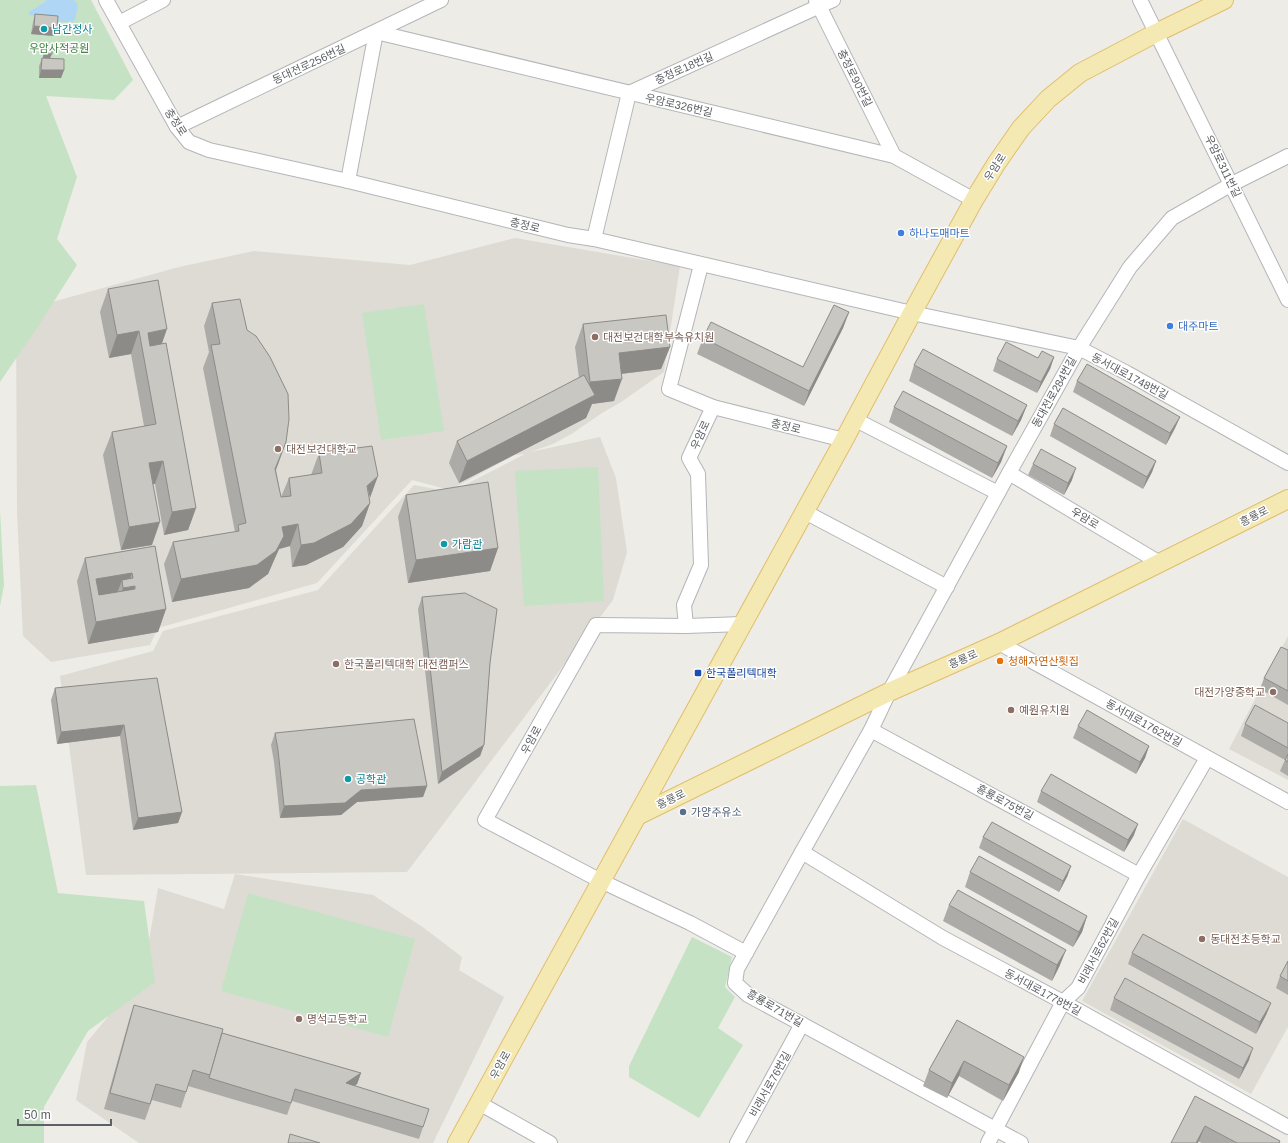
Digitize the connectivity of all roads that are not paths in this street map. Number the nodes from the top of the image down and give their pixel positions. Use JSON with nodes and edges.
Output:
{"nodes":[{"id":1,"x":106,"y":0,"type":"edge"},
{"id":2,"x":163,"y":0,"type":"edge"},
{"id":3,"x":441,"y":0,"type":"edge"},
{"id":4,"x":833,"y":0,"type":"edge"},
{"id":5,"x":1140,"y":0,"type":"edge"},
{"id":6,"x":1224,"y":0,"type":"edge"},
{"id":7,"x":817,"y":3,"type":"edge"},
{"id":8,"x":119,"y":23,"type":"junction"},
{"id":9,"x":376,"y":32,"type":"junction"},
{"id":10,"x":1156,"y":33,"type":"junction"},
{"id":11,"x":629,"y":93,"type":"junction"},
{"id":12,"x":176,"y":127,"type":"junction"},
{"id":13,"x":894,"y":156,"type":"junction"},
{"id":14,"x":1288,"y":156,"type":"edge"},
{"id":15,"x":348,"y":181,"type":"junction"},
{"id":16,"x":1232,"y":184,"type":"junction"},
{"id":17,"x":974,"y":200,"type":"junction"},
{"id":18,"x":594,"y":239,"type":"junction"},
{"id":19,"x":702,"y":265,"type":"junction"},
{"id":20,"x":1288,"y":300,"type":"edge"},
{"id":21,"x":912,"y":313,"type":"junction"},
{"id":22,"x":1079,"y":348,"type":"junction"},
{"id":23,"x":713,"y":407,"type":"junction"},
{"id":24,"x":856,"y":420,"type":"junction"},
{"id":25,"x":844,"y":440,"type":"junction"},
{"id":26,"x":1288,"y":462,"type":"edge"},
{"id":27,"x":1008,"y":473,"type":"junction"},
{"id":28,"x":998,"y":493,"type":"junction"},
{"id":29,"x":1288,"y":499,"type":"edge"},
{"id":30,"x":805,"y":512,"type":"junction"},
{"id":31,"x":1160,"y":564,"type":"junction"},
{"id":32,"x":947,"y":587,"type":"junction"},
{"id":33,"x":743,"y":624,"type":"junction"},
{"id":34,"x":686,"y":626,"type":"junction"},
{"id":35,"x":1000,"y":643,"type":"junction"},
{"id":36,"x":889,"y":692,"type":"junction"},
{"id":37,"x":871,"y":730,"type":"junction"},
{"id":38,"x":1207,"y":758,"type":"junction"},
{"id":39,"x":1288,"y":802,"type":"edge"},
{"id":40,"x":637,"y":816,"type":"junction"},
{"id":41,"x":802,"y":852,"type":"junction"},
{"id":42,"x":1139,"y":875,"type":"junction"},
{"id":43,"x":601,"y":881,"type":"junction"},
{"id":44,"x":746,"y":953,"type":"junction"},
{"id":45,"x":1063,"y":1002,"type":"junction"},
{"id":46,"x":802,"y":1024,"type":"junction"},
{"id":47,"x":479,"y":1104,"type":"junction"},
{"id":48,"x":1288,"y":1127,"type":"edge"},
{"id":49,"x":996,"y":1129,"type":"junction"},
{"id":50,"x":457,"y":1143,"type":"edge"},
{"id":51,"x":550,"y":1143,"type":"edge"},
{"id":52,"x":738,"y":1143,"type":"edge"},
{"id":53,"x":988,"y":1143,"type":"edge"},
{"id":54,"x":1021,"y":1143,"type":"edge"}],
"edges":[{"from":1,"to":8,"type":"street","name":"충정로"},
{"from":2,"to":8,"type":"street"},
{"from":3,"to":9,"type":"street","name":"동대전로256번길"},
{"from":4,"to":7,"type":"street","name":"충정로18번길"},
{"from":5,"to":10,"type":"street","name":"우암로311번길"},
{"from":6,"to":10,"type":"main road","name":"우암로"},
{"from":7,"to":11,"type":"street","name":"충정로18번길"},
{"from":7,"to":13,"type":"street","name":"충정로90번길"},
{"from":8,"to":12,"type":"street","name":"충정로"},
{"from":9,"to":11,"type":"street","name":"우암로326번길"},
{"from":9,"to":12,"type":"street","name":"동대전로256번길"},
{"from":9,"to":15,"type":"street"},
{"from":10,"to":16,"type":"street","name":"우암로311번길"},
{"from":10,"to":17,"type":"main road","name":"우암로"},
{"from":11,"to":13,"type":"street","name":"우암로326번길"},
{"from":11,"to":18,"type":"street"},
{"from":12,"to":15,"type":"street","name":"충정로"},
{"from":13,"to":17,"type":"street","name":"우암로326번길"},
{"from":14,"to":16,"type":"street","name":"동대전로284번길"},
{"from":15,"to":18,"type":"street","name":"충정로"},
{"from":16,"to":20,"type":"street","name":"우암로311번길"},
{"from":16,"to":22,"type":"street","name":"동대전로284번길"},
{"from":17,"to":21,"type":"main road","name":"우암로"},
{"from":18,"to":19,"type":"street","name":"충정로"},
{"from":19,"to":21,"type":"street","name":"충정로"},
{"from":19,"to":23,"type":"street","name":"충정로"},
{"from":21,"to":22,"type":"street","name":"동서대로1748번길"},
{"from":21,"to":24,"type":"main road","name":"우암로"},
{"from":22,"to":26,"type":"street","name":"동서대로1748번길"},
{"from":22,"to":27,"type":"street","name":"동대전로284번길"},
{"from":23,"to":25,"type":"street","name":"충정로"},
{"from":23,"to":34,"type":"street","name":"우암로"},
{"from":24,"to":25,"type":"main road","name":"우암로"},
{"from":24,"to":28,"type":"street"},
{"from":25,"to":30,"type":"main road","name":"우암로"},
{"from":27,"to":28,"type":"street","name":"동대전로284번길"},
{"from":27,"to":31,"type":"street","name":"우암로"},
{"from":28,"to":32,"type":"street","name":"동대전로284번길"},
{"from":29,"to":31,"type":"main road","name":"흥룡로"},
{"from":30,"to":32,"type":"street"},
{"from":30,"to":33,"type":"main road","name":"우암로"},
{"from":31,"to":35,"type":"main road","name":"흥룡로"},
{"from":32,"to":36,"type":"street","name":"동대전로284번길"},
{"from":33,"to":34,"type":"street","name":"우암로"},
{"from":33,"to":40,"type":"main road","name":"우암로"},
{"from":34,"to":43,"type":"street","name":"우암로"},
{"from":35,"to":36,"type":"main road","name":"흥룡로"},
{"from":35,"to":38,"type":"street","name":"동서대로1762번길"},
{"from":36,"to":37,"type":"street","name":"흥룡로71번길"},
{"from":36,"to":40,"type":"main road","name":"흥룡로"},
{"from":37,"to":41,"type":"street","name":"흥룡로71번길"},
{"from":37,"to":42,"type":"street","name":"흥룡로75번길"},
{"from":38,"to":39,"type":"street","name":"동서대로1762번길"},
{"from":38,"to":42,"type":"street","name":"비래서로62번길"},
{"from":40,"to":43,"type":"main road","name":"우암로"},
{"from":41,"to":44,"type":"street","name":"흥룡로71번길"},
{"from":41,"to":45,"type":"street","name":"동서대로1778번길"},
{"from":42,"to":45,"type":"street","name":"비래서로62번길"},
{"from":43,"to":44,"type":"street","name":"우암로"},
{"from":43,"to":47,"type":"main road","name":"우암로"},
{"from":44,"to":46,"type":"street","name":"흥룡로71번길"},
{"from":45,"to":48,"type":"street","name":"동서대로1778번길"},
{"from":45,"to":49,"type":"street","name":"비래서로62번길"},
{"from":46,"to":49,"type":"street","name":"흥룡로71번길"},
{"from":46,"to":52,"type":"street","name":"비래서로76번길"},
{"from":47,"to":50,"type":"main road","name":"우암로"},
{"from":47,"to":51,"type":"street"},
{"from":49,"to":53,"type":"street","name":"비래서로62번길"},
{"from":49,"to":54,"type":"street","name":"흥룡로71번길"}]}
